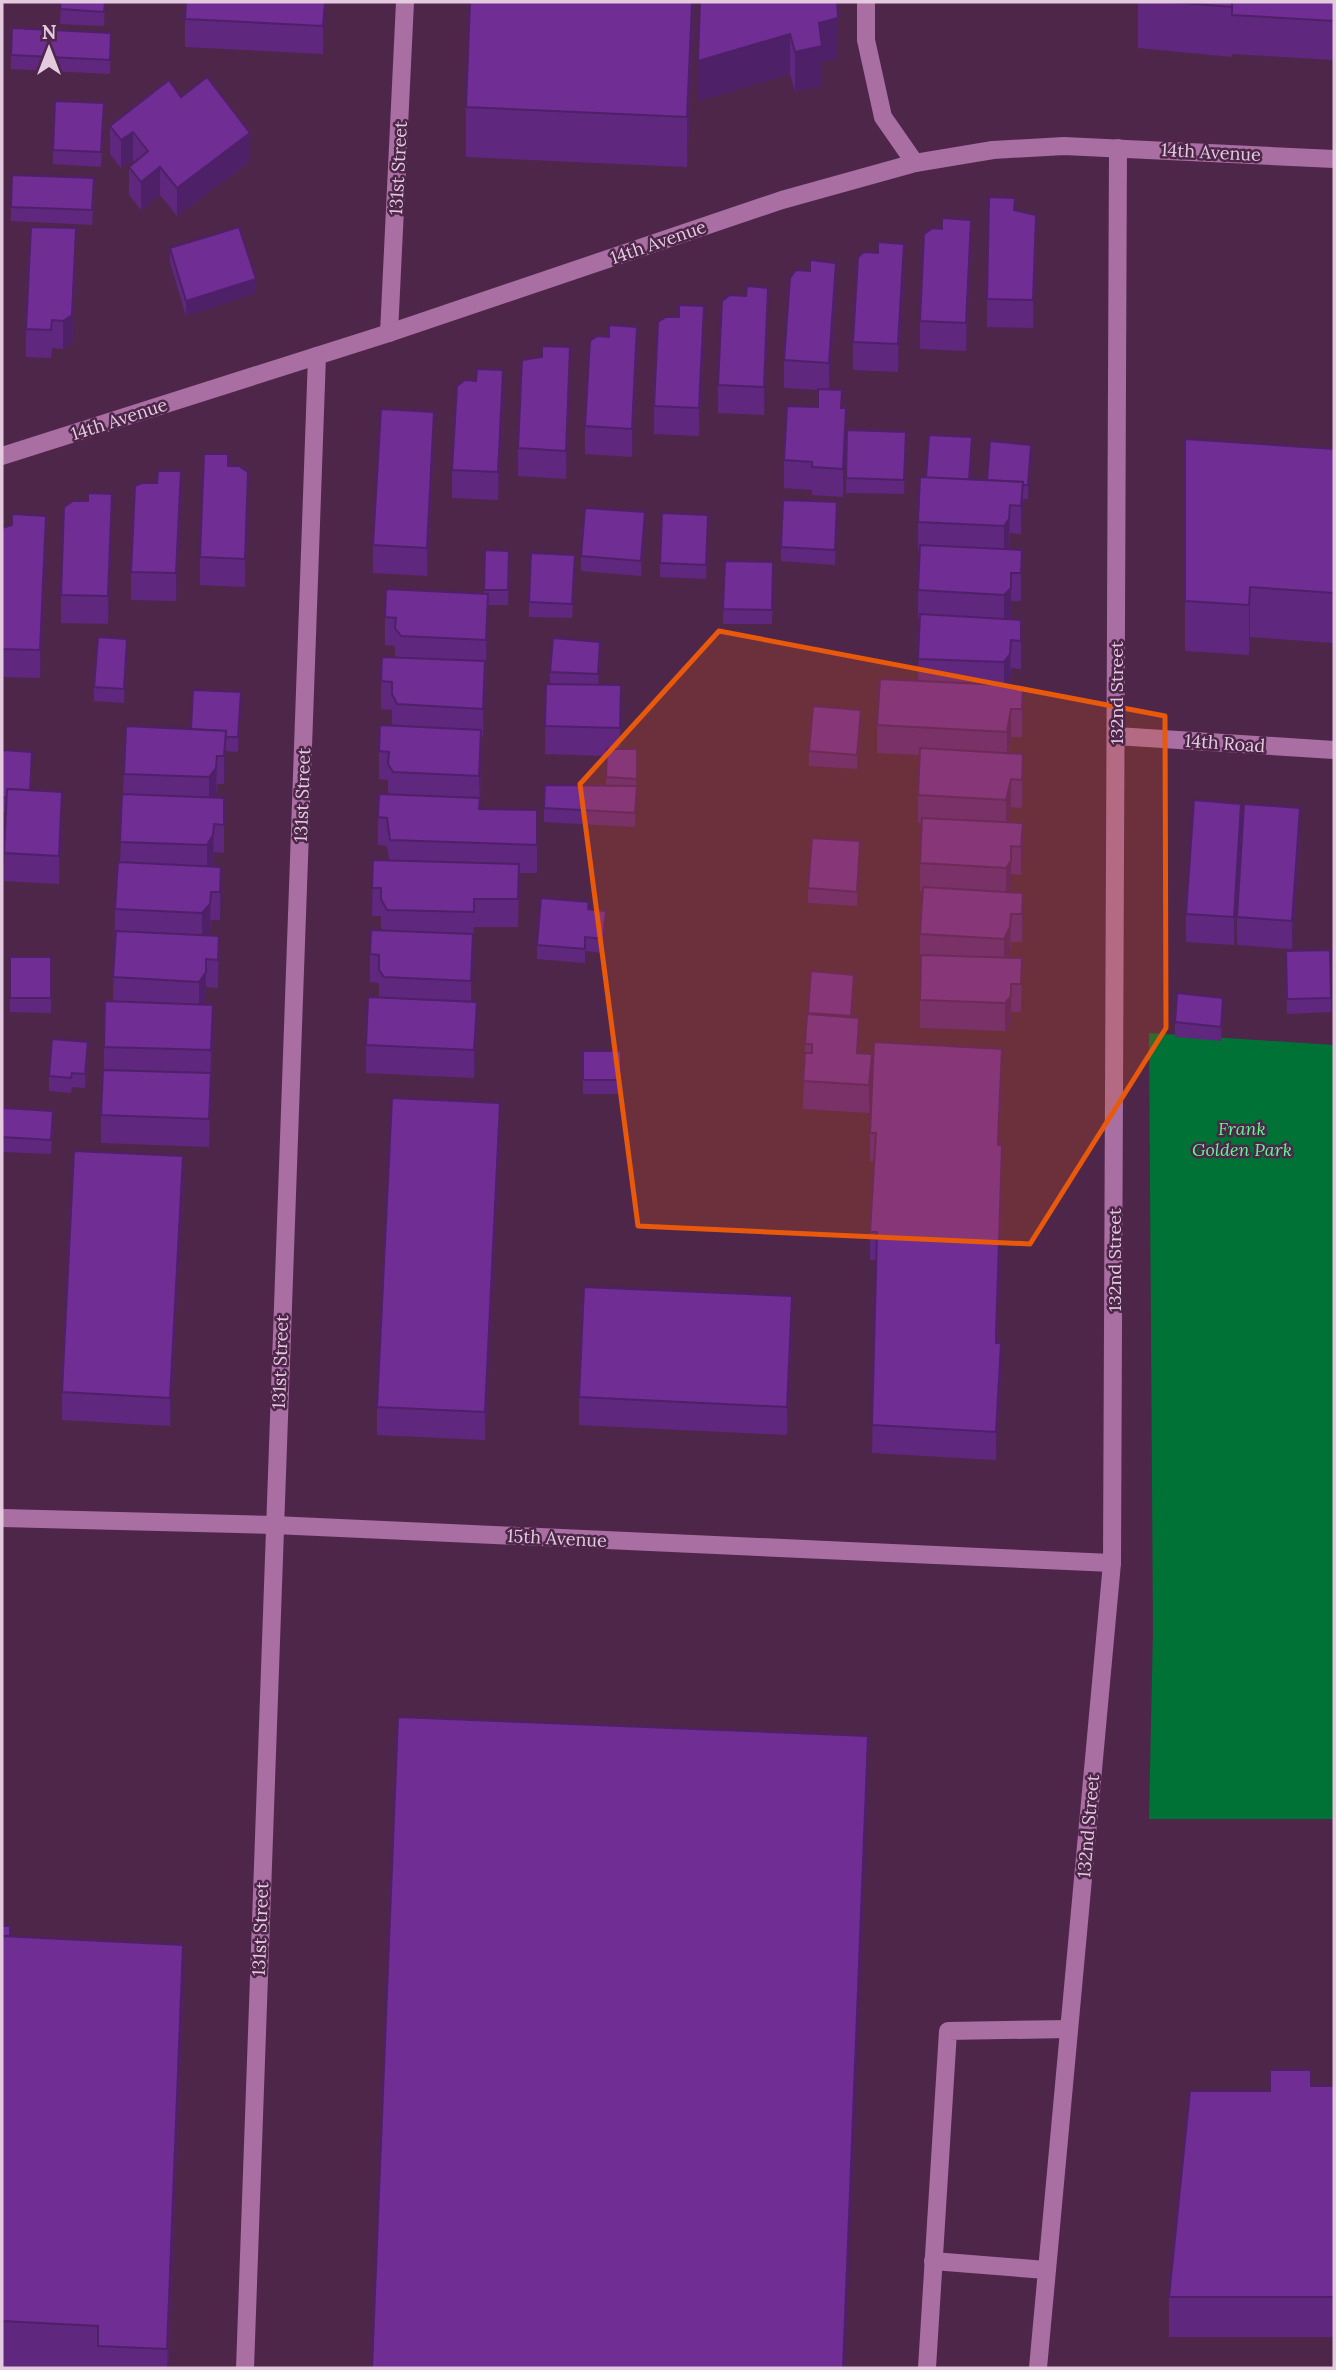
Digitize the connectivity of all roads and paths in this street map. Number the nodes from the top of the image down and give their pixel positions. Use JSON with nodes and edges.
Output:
{"nodes":[{"id":1,"x":405,"y":2,"type":"edge"},
{"id":2,"x":866,"y":2,"type":"edge"},
{"id":3,"x":1118,"y":148,"type":"junction"},
{"id":4,"x":1334,"y":159,"type":"edge"},
{"id":5,"x":915,"y":163,"type":"junction"},
{"id":6,"x":389,"y":334,"type":"junction"},
{"id":7,"x":317,"y":356,"type":"junction"},
{"id":8,"x":2,"y":456,"type":"edge"},
{"id":9,"x":1116,"y":736,"type":"junction"},
{"id":10,"x":1334,"y":750,"type":"edge"},
{"id":11,"x":2,"y":1518,"type":"edge"},
{"id":12,"x":275,"y":1525,"type":"junction"},
{"id":13,"x":1112,"y":1563,"type":"junction"},
{"id":14,"x":1069,"y":2029,"type":"junction"},
{"id":15,"x":933,"y":2262,"type":"junction"},
{"id":16,"x":1046,"y":2270,"type":"junction"},
{"id":17,"x":245,"y":2368,"type":"edge"},
{"id":18,"x":927,"y":2368,"type":"edge"},
{"id":19,"x":1038,"y":2368,"type":"edge"}],
"edges":[{"from":1,"to":6,"type":"street","name":"131st Street"},
{"from":2,"to":5,"type":"street"},
{"from":3,"to":4,"type":"street","name":"14th Avenue"},
{"from":3,"to":5,"type":"street","name":"14th Avenue"},
{"from":3,"to":9,"type":"street","name":"132nd Street"},
{"from":5,"to":6,"type":"street","name":"14th Avenue"},
{"from":6,"to":7,"type":"street","name":"14th Avenue"},
{"from":7,"to":8,"type":"street","name":"14th Avenue"},
{"from":7,"to":12,"type":"street","name":"131st Street"},
{"from":9,"to":10,"type":"street","name":"14th Road"},
{"from":9,"to":13,"type":"street","name":"132nd Street"},
{"from":11,"to":12,"type":"street","name":"15th Avenue"},
{"from":12,"to":13,"type":"street","name":"15th Avenue"},
{"from":12,"to":17,"type":"street","name":"131st Street"},
{"from":13,"to":14,"type":"street","name":"132nd Street"},
{"from":14,"to":15,"type":"street"},
{"from":14,"to":16,"type":"street","name":"132nd Street"},
{"from":15,"to":16,"type":"street"},
{"from":15,"to":18,"type":"street"},
{"from":16,"to":19,"type":"street","name":"132nd Street"}]}
